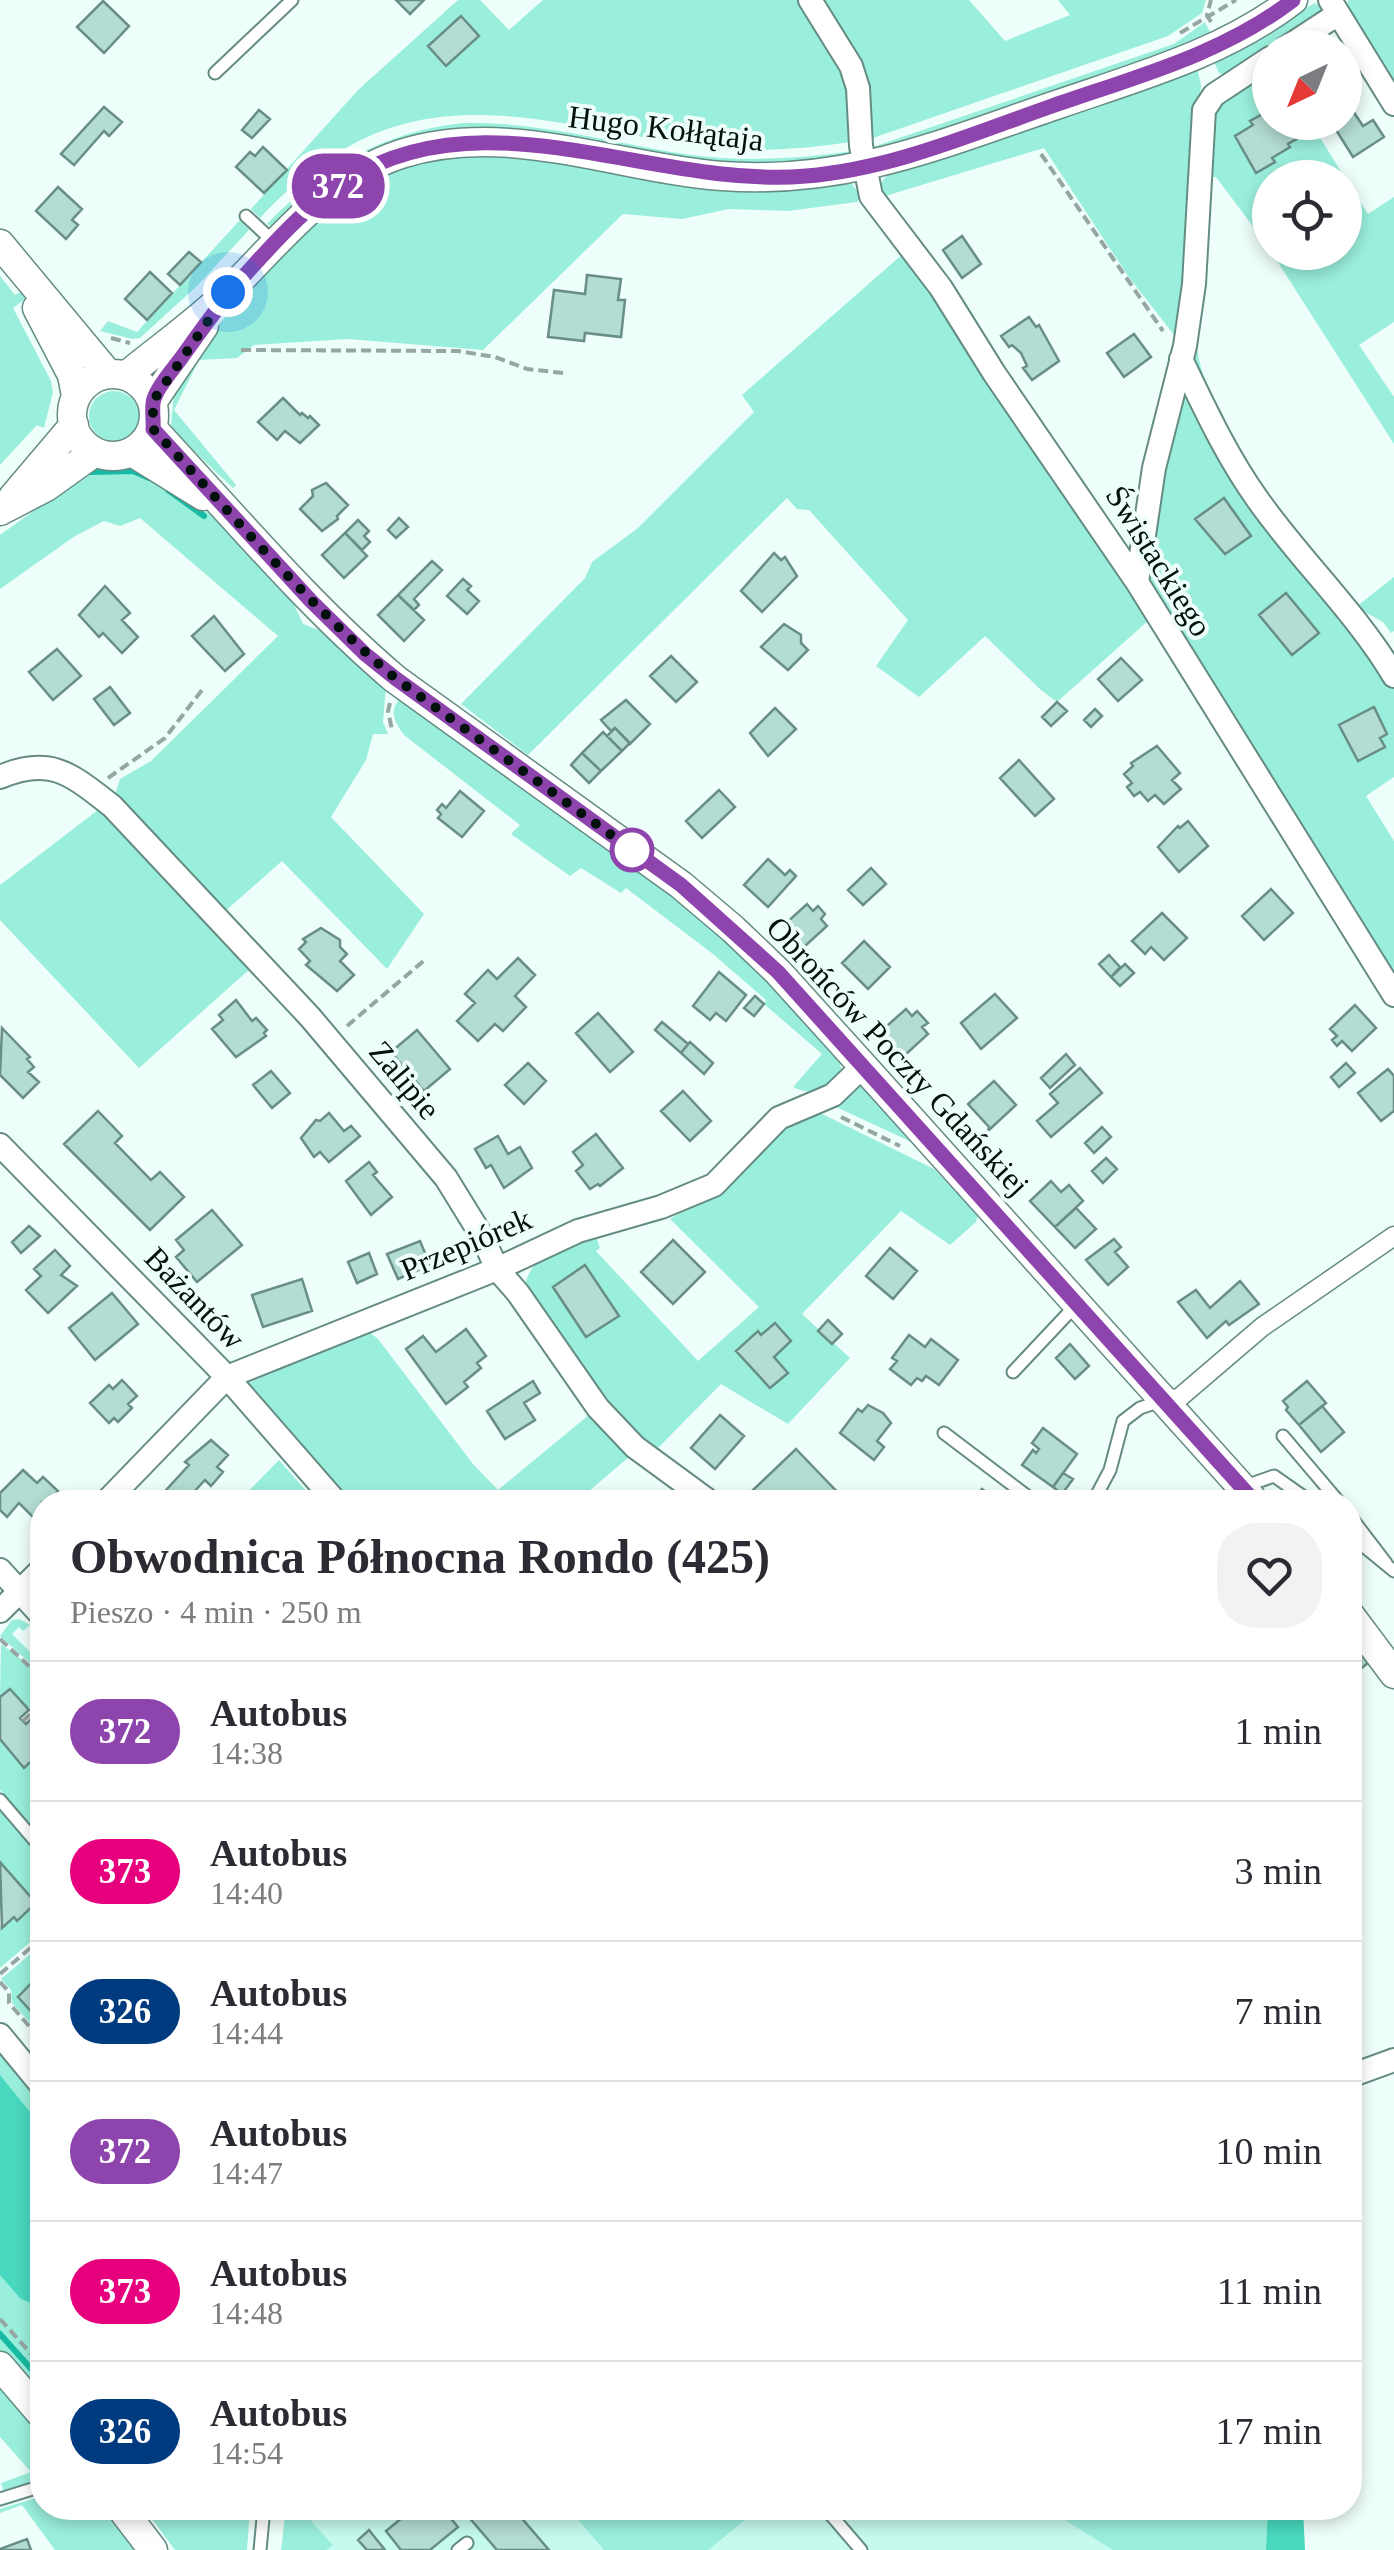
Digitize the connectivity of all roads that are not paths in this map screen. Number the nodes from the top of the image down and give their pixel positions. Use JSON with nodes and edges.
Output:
{"nodes":[{"id":1,"x":292,"y":0,"type":"edge"},
{"id":2,"x":810,"y":0,"type":"edge"},
{"id":3,"x":1293,"y":0,"type":"edge"},
{"id":4,"x":1334,"y":7,"type":"edge"},
{"id":5,"x":1307,"y":30,"type":"edge"},
{"id":6,"x":1252,"y":70,"type":"edge"},
{"id":7,"x":215,"y":74,"type":"dead end"},
{"id":8,"x":1394,"y":104,"type":"edge"},
{"id":9,"x":866,"y":167,"type":"junction"},
{"id":10,"x":246,"y":216,"type":"dead end"},
{"id":11,"x":274,"y":242,"type":"junction"},
{"id":12,"x":0,"y":244,"type":"edge"},
{"id":13,"x":26,"y":279,"type":"junction"},
{"id":14,"x":228,"y":292,"type":"junction"},
{"id":15,"x":1180,"y":359,"type":"junction"},
{"id":16,"x":117,"y":375,"type":"junction"},
{"id":17,"x":76,"y":396,"type":"junction"},
{"id":18,"x":153,"y":415,"type":"junction"},
{"id":19,"x":74,"y":425,"type":"junction"},
{"id":20,"x":96,"y":452,"type":"junction"},
{"id":21,"x":132,"y":452,"type":"junction"},
{"id":22,"x":222,"y":506,"type":"junction"},
{"id":23,"x":1,"y":511,"type":"edge"},
{"id":24,"x":1137,"y":582,"type":"junction"},
{"id":25,"x":1394,"y":676,"type":"edge"},
{"id":26,"x":0,"y":777,"type":"edge"},
{"id":27,"x":1394,"y":995,"type":"edge"},
{"id":28,"x":864,"y":1066,"type":"junction"},
{"id":29,"x":0,"y":1144,"type":"edge"},
{"id":30,"x":1394,"y":1236,"type":"edge"},
{"id":31,"x":498,"y":1270,"type":"junction"},
{"id":32,"x":1077,"y":1304,"type":"junction"},
{"id":33,"x":1013,"y":1372,"type":"dead end"},
{"id":34,"x":226,"y":1377,"type":"junction"},
{"id":35,"x":1164,"y":1400,"type":"junction"},
{"id":36,"x":944,"y":1433,"type":"dead end"},
{"id":37,"x":1283,"y":1436,"type":"dead end"},
{"id":38,"x":118,"y":1490,"type":"edge"},
{"id":39,"x":325,"y":1490,"type":"edge"},
{"id":40,"x":694,"y":1490,"type":"edge"},
{"id":41,"x":1019,"y":1490,"type":"edge"},
{"id":42,"x":1099,"y":1490,"type":"edge"},
{"id":43,"x":1245,"y":1490,"type":"edge"},
{"id":44,"x":1252,"y":1490,"type":"edge"},
{"id":45,"x":1294,"y":1490,"type":"edge"},
{"id":46,"x":1329,"y":1490,"type":"edge"},
{"id":47,"x":1362,"y":1531,"type":"edge"},
{"id":48,"x":1362,"y":1545,"type":"edge"},
{"id":49,"x":1390,"y":1567,"type":"edge"},
{"id":50,"x":0,"y":1570,"type":"edge"},
{"id":51,"x":30,"y":1581,"type":"edge"},
{"id":52,"x":20,"y":1592,"type":"junction"},
{"id":53,"x":30,"y":1603,"type":"edge"},
{"id":54,"x":0,"y":1611,"type":"edge"},
{"id":55,"x":1362,"y":1631,"type":"edge"},
{"id":56,"x":1394,"y":1674,"type":"edge"},
{"id":57,"x":0,"y":1800,"type":"edge"},
{"id":58,"x":30,"y":1834,"type":"edge"},
{"id":59,"x":0,"y":2035,"type":"edge"},
{"id":60,"x":1394,"y":2060,"type":"edge"},
{"id":61,"x":30,"y":2071,"type":"edge"},
{"id":62,"x":1362,"y":2072,"type":"edge"},
{"id":63,"x":0,"y":2366,"type":"edge"},
{"id":64,"x":30,"y":2401,"type":"edge"},
{"id":65,"x":30,"y":2490,"type":"edge"},
{"id":66,"x":0,"y":2500,"type":"edge"},
{"id":67,"x":130,"y":2520,"type":"edge"},
{"id":68,"x":263,"y":2520,"type":"edge"},
{"id":69,"x":835,"y":2520,"type":"edge"},
{"id":70,"x":153,"y":2550,"type":"edge"},
{"id":71,"x":260,"y":2550,"type":"edge"},
{"id":72,"x":861,"y":2550,"type":"edge"}],
"edges":[{"from":1,"to":7,"type":"lane"},
{"from":2,"to":9,"type":"street","name":"Świstackiego"},
{"from":3,"to":9,"type":"street","name":"Hugo Kołłątaja"},
{"from":4,"to":5,"type":"street"},
{"from":4,"to":8,"type":"street"},
{"from":6,"to":15,"type":"street"},
{"from":9,"to":11,"type":"street","name":"Hugo Kołłątaja"},
{"from":9,"to":24,"type":"street","name":"Świstackiego"},
{"from":10,"to":11,"type":"lane"},
{"from":11,"to":14,"type":"street","name":"Hugo Kołłątaja"},
{"from":12,"to":13,"type":"street"},
{"from":13,"to":16,"type":"street"},
{"from":13,"to":17,"type":"street"},
{"from":14,"to":16,"type":"street","name":"Hugo Kołłątaja"},
{"from":14,"to":18,"type":"street","name":"Hugo Kołłątaja"},
{"from":15,"to":24,"type":"street"},
{"from":15,"to":25,"type":"street"},
{"from":16,"to":17,"type":"street"},
{"from":16,"to":18,"type":"street"},
{"from":17,"to":19,"type":"street"},
{"from":18,"to":21,"type":"street"},
{"from":18,"to":22,"type":"street","name":"Obrońców Poczty Gdańskiej"},
{"from":19,"to":20,"type":"street"},
{"from":19,"to":23,"type":"street"},
{"from":20,"to":21,"type":"street"},
{"from":20,"to":23,"type":"street"},
{"from":21,"to":22,"type":"street","name":"Obrońców Poczty Gdańskiej"},
{"from":22,"to":28,"type":"street","name":"Obrońców Poczty Gdańskiej"},
{"from":24,"to":27,"type":"street","name":"Świstackiego"},
{"from":26,"to":31,"type":"street","name":"Zalipie"},
{"from":28,"to":31,"type":"street","name":"Przepiórek"},
{"from":28,"to":32,"type":"street","name":"Obrońców Poczty Gdańskiej"},
{"from":29,"to":34,"type":"street","name":"Bażantów"},
{"from":30,"to":35,"type":"street"},
{"from":31,"to":34,"type":"street","name":"Przepiórek"},
{"from":31,"to":40,"type":"street","name":"Zalipie"},
{"from":32,"to":33,"type":"lane"},
{"from":32,"to":35,"type":"street","name":"Obrońców Poczty Gdańskiej"},
{"from":34,"to":38,"type":"street","name":"Przepiórek"},
{"from":34,"to":39,"type":"street","name":"Bażantów"},
{"from":35,"to":42,"type":"lane"},
{"from":35,"to":43,"type":"street","name":"Obrońców Poczty Gdańskiej"},
{"from":36,"to":41,"type":"lane"},
{"from":37,"to":46,"type":"lane"},
{"from":44,"to":45,"type":"lane"},
{"from":47,"to":49,"type":"lane"},
{"from":48,"to":49,"type":"lane"},
{"from":50,"to":52,"type":"street"},
{"from":51,"to":52,"type":"street"},
{"from":52,"to":53,"type":"street"},
{"from":52,"to":54,"type":"street"},
{"from":55,"to":56,"type":"street"},
{"from":57,"to":58,"type":"lane"},
{"from":59,"to":61,"type":"street"},
{"from":60,"to":62,"type":"street"},
{"from":63,"to":64,"type":"street"},
{"from":65,"to":66,"type":"lane"},
{"from":67,"to":70,"type":"street"},
{"from":68,"to":71,"type":"lane"},
{"from":69,"to":72,"type":"lane"}]}
